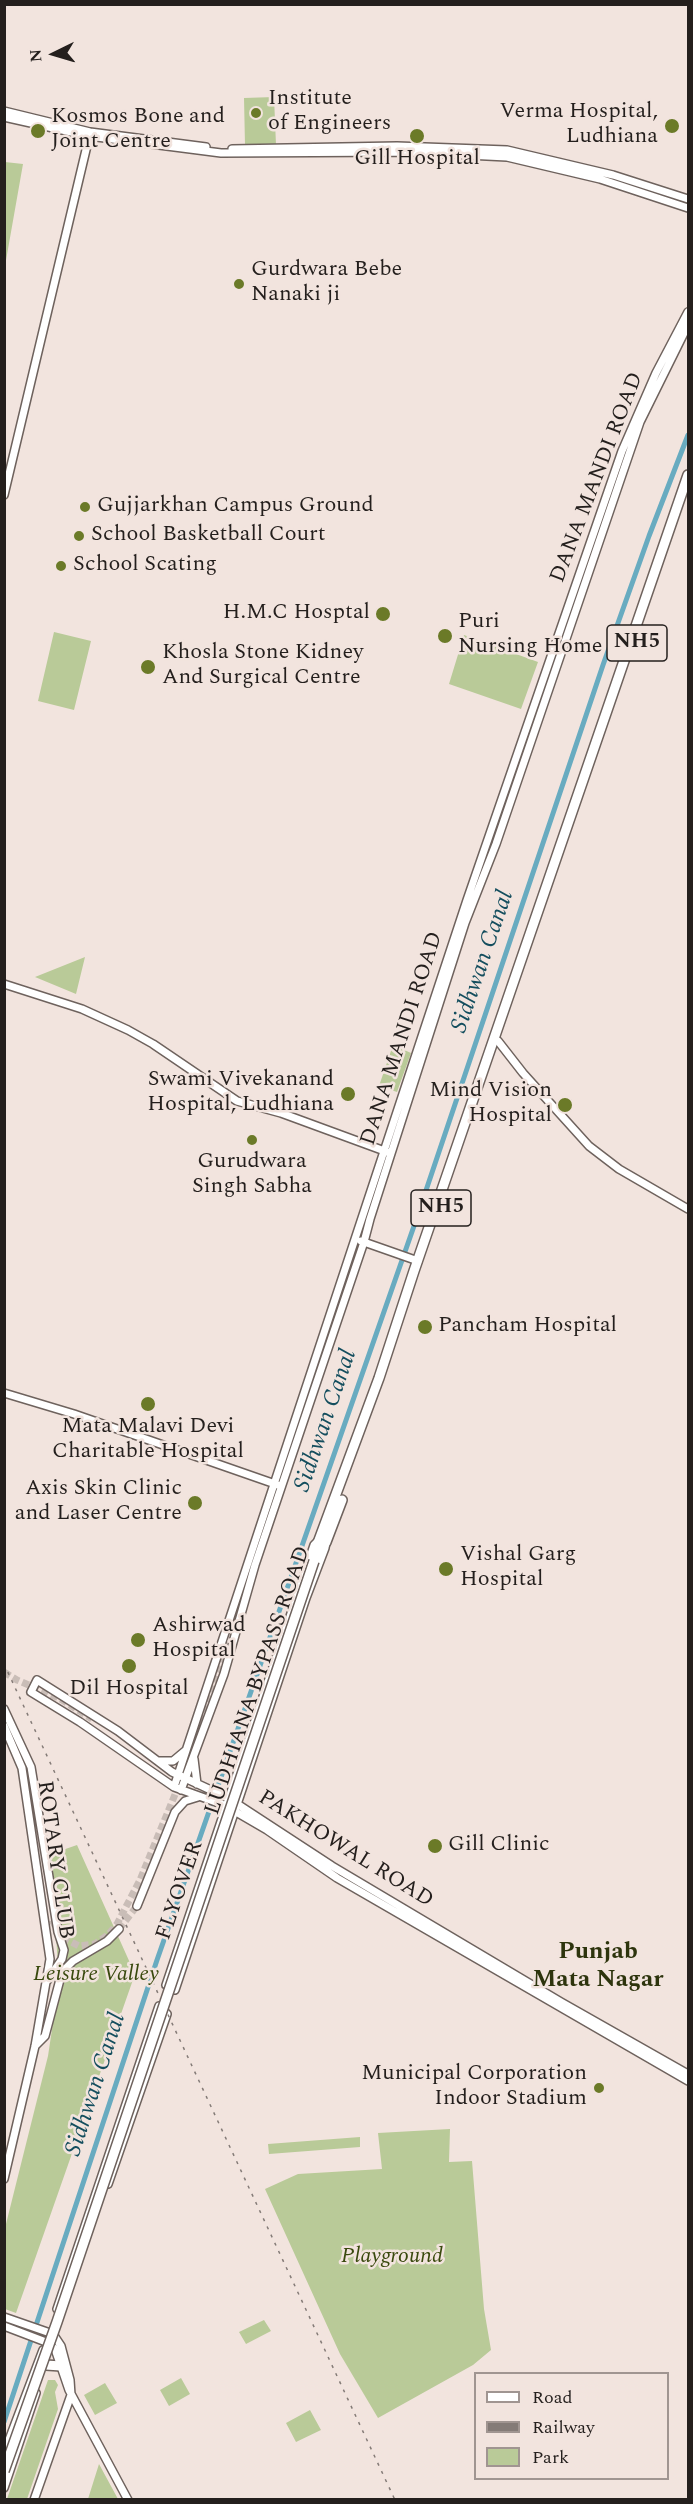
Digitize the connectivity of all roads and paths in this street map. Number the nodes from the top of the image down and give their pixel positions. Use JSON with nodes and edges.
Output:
{"nodes":[{"id":1,"x":4,"y":111,"type":"edge"},
{"id":2,"x":4,"y":117,"type":"edge"},
{"id":3,"x":90,"y":134,"type":"junction"},
{"id":4,"x":688,"y":199,"type":"edge"},
{"id":5,"x":688,"y":208,"type":"edge"},
{"id":6,"x":688,"y":312,"type":"edge"},
{"id":7,"x":688,"y":325,"type":"edge"},
{"id":8,"x":688,"y":475,"type":"edge"},
{"id":9,"x":688,"y":490,"type":"edge"},
{"id":10,"x":4,"y":495,"type":"edge"},
{"id":11,"x":4,"y":984,"type":"edge"},
{"id":12,"x":498,"y":1041,"type":"junction"},
{"id":13,"x":389,"y":1152,"type":"junction"},
{"id":14,"x":688,"y":1209,"type":"edge"},
{"id":15,"x":356,"y":1240,"type":"junction"},
{"id":16,"x":364,"y":1242,"type":"junction"},
{"id":17,"x":414,"y":1259,"type":"junction"},
{"id":18,"x":4,"y":1393,"type":"edge"},
{"id":19,"x":278,"y":1485,"type":"junction"},
{"id":20,"x":322,"y":1541,"type":"junction"},
{"id":21,"x":235,"y":1636,"type":"junction"},
{"id":22,"x":226,"y":1639,"type":"junction"},
{"id":23,"x":223,"y":1651,"type":"tunnel mouth"},
{"id":24,"x":4,"y":1709,"type":"edge"},
{"id":25,"x":4,"y":1726,"type":"edge"},
{"id":26,"x":189,"y":1745,"type":"junction"},
{"id":27,"x":195,"y":1756,"type":"junction"},
{"id":28,"x":19,"y":1757,"type":"junction"},
{"id":29,"x":156,"y":1760,"type":"junction"},
{"id":30,"x":162,"y":1767,"type":"dead end"},
{"id":31,"x":179,"y":1782,"type":"junction"},
{"id":32,"x":197,"y":1784,"type":"junction"},
{"id":33,"x":201,"y":1797,"type":"junction"},
{"id":34,"x":227,"y":1802,"type":"junction"},
{"id":35,"x":236,"y":1808,"type":"junction"},
{"id":36,"x":137,"y":1906,"type":"tunnel mouth"},
{"id":37,"x":52,"y":1920,"type":"tunnel mouth"},
{"id":38,"x":119,"y":1929,"type":"tunnel mouth"},
{"id":39,"x":46,"y":1983,"type":"junction"},
{"id":40,"x":35,"y":2046,"type":"junction"},
{"id":41,"x":688,"y":2074,"type":"edge"},
{"id":42,"x":688,"y":2081,"type":"edge"},
{"id":43,"x":4,"y":2179,"type":"edge"},
{"id":44,"x":4,"y":2317,"type":"edge"},
{"id":45,"x":4,"y":2326,"type":"edge"},
{"id":46,"x":51,"y":2333,"type":"junction"},
{"id":47,"x":47,"y":2343,"type":"junction"},
{"id":48,"x":46,"y":2365,"type":"junction"},
{"id":49,"x":61,"y":2366,"type":"junction"},
{"id":50,"x":71,"y":2395,"type":"junction"},
{"id":51,"x":4,"y":2453,"type":"edge"},
{"id":52,"x":4,"y":2471,"type":"edge"},
{"id":53,"x":4,"y":2488,"type":"edge"},
{"id":54,"x":34,"y":2499,"type":"edge"},
{"id":55,"x":128,"y":2499,"type":"edge"}],
"edges":[{"from":1,"to":3,"type":"street"},
{"from":2,"to":3,"type":"street"},
{"from":3,"to":4,"type":"street"},
{"from":3,"to":5,"type":"street"},
{"from":3,"to":10,"type":"street"},
{"from":6,"to":13,"type":"street","name":"DANA MANDI ROAD"},
{"from":7,"to":13,"type":"street"},
{"from":8,"to":17,"type":"highway","name":"LUDHIANA BYPASS ROAD","number":"NH5"},
{"from":9,"to":12,"type":"highway","name":"LUDHIANA BYPASS ROAD","number":"NH5"},
{"from":11,"to":13,"type":"street"},
{"from":12,"to":14,"type":"street"},
{"from":12,"to":20,"type":"highway","name":"LUDHIANA BYPASS ROAD","number":"NH5"},
{"from":13,"to":15,"type":"street","name":"DANA MANDI ROAD"},
{"from":13,"to":16,"type":"street"},
{"from":15,"to":16,"type":"street"},
{"from":15,"to":19,"type":"street","name":"DANA MANDI ROAD"},
{"from":16,"to":17,"type":"street"},
{"from":16,"to":19,"type":"street"},
{"from":17,"to":20,"type":"highway","name":"LUDHIANA BYPASS ROAD","number":"NH5"},
{"from":18,"to":19,"type":"street"},
{"from":19,"to":21,"type":"street"},
{"from":19,"to":22,"type":"street","name":"DANA MANDI ROAD"},
{"from":20,"to":34,"type":"street","name":"LUDHIANA BYPASS ROAD"},
{"from":20,"to":35,"type":"street","name":"LUDHIANA BYPASS ROAD"},
{"from":20,"to":52,"type":"highway","name":"FLYOVER","number":"NH5","bridge":true},
{"from":21,"to":22,"type":"street"},
{"from":21,"to":27,"type":"street"},
{"from":22,"to":23,"type":"street"},
{"from":22,"to":26,"type":"street","name":"DANA MANDI ROAD"},
{"from":24,"to":39,"type":"street"},
{"from":25,"to":28,"type":"street","name":"ROTARY CLUB"},
{"from":26,"to":29,"type":"street"},
{"from":26,"to":31,"type":"street","name":"DANA MANDI ROAD"},
{"from":27,"to":31,"type":"street"},
{"from":27,"to":32,"type":"street"},
{"from":28,"to":37,"type":"street"},
{"from":28,"to":39,"type":"street","name":"ROTARY CLUB"},
{"from":29,"to":31,"type":"street","name":"PAKHOWAL ROAD"},
{"from":29,"to":31,"type":"street","name":"PAKHOWAL ROAD"},
{"from":30,"to":31,"type":"street"},
{"from":31,"to":32,"type":"street","name":"PAKHOWAL ROAD"},
{"from":31,"to":33,"type":"street","name":"PAKHOWAL ROAD"},
{"from":32,"to":34,"type":"street","name":"PAKHOWAL ROAD"},
{"from":33,"to":34,"type":"street","name":"PAKHOWAL ROAD"},
{"from":33,"to":36,"type":"street"},
{"from":34,"to":35,"type":"street","name":"PAKHOWAL ROAD"},
{"from":34,"to":35,"type":"street","name":"LUDHIANA BYPASS ROAD"},
{"from":35,"to":41,"type":"street","name":"PAKHOWAL ROAD"},
{"from":35,"to":42,"type":"street","name":"PAKHOWAL ROAD"},
{"from":38,"to":40,"type":"street"},
{"from":39,"to":40,"type":"street","name":"ROTARY CLUB"},
{"from":40,"to":43,"type":"street","name":"ROTARY CLUB"},
{"from":44,"to":46,"type":"street"},
{"from":45,"to":47,"type":"street"},
{"from":46,"to":46,"type":"street"},
{"from":46,"to":47,"type":"street"},
{"from":46,"to":50,"type":"street"},
{"from":47,"to":48,"type":"street"},
{"from":47,"to":49,"type":"street"},
{"from":47,"to":51,"type":"street"},
{"from":48,"to":49,"type":"highway"},
{"from":48,"to":53,"type":"street"},
{"from":49,"to":50,"type":"street"},
{"from":50,"to":54,"type":"street"},
{"from":50,"to":55,"type":"street"}]}
